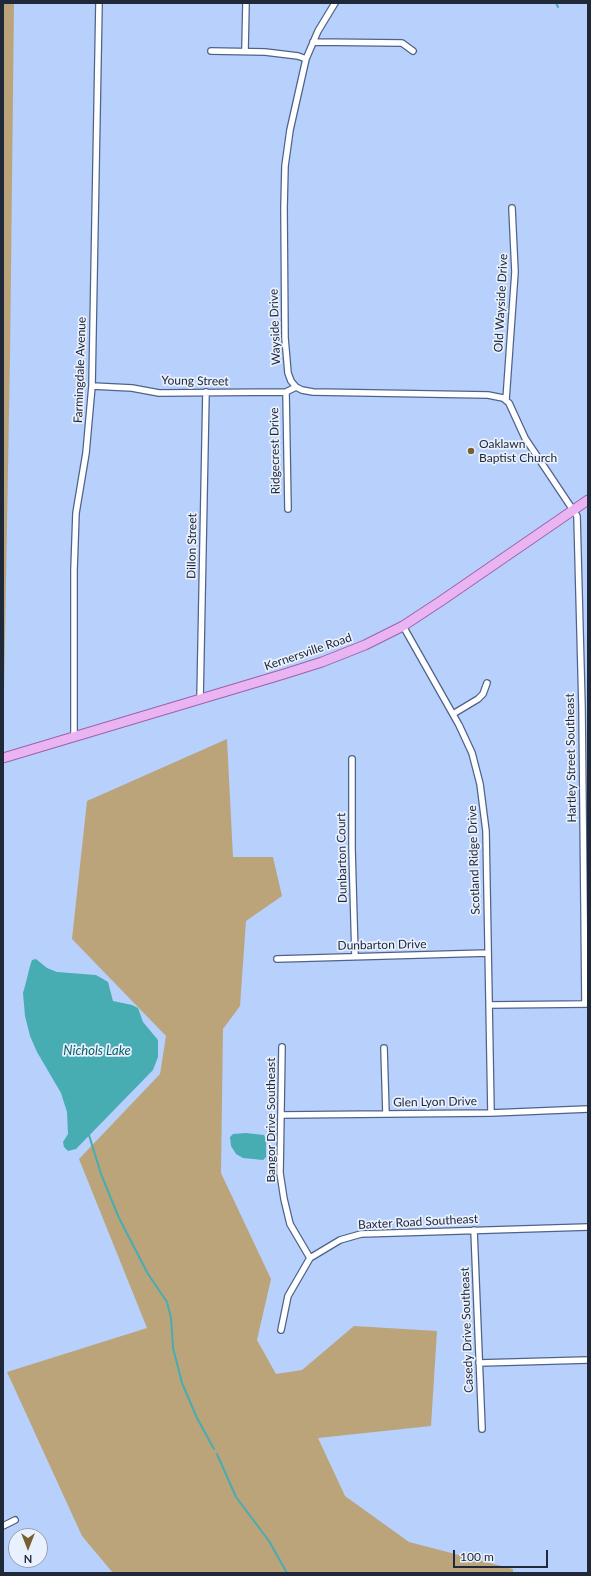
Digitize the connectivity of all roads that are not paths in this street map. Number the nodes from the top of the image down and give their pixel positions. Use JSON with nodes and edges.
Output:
{"nodes":[{"id":1,"x":99,"y":3,"type":"edge"},
{"id":2,"x":246,"y":3,"type":"edge"},
{"id":3,"x":335,"y":3,"type":"edge"},
{"id":4,"x":313,"y":42,"type":"junction"},
{"id":5,"x":245,"y":50,"type":"junction"},
{"id":6,"x":413,"y":50,"type":"dead end"},
{"id":7,"x":210,"y":51,"type":"dead end"},
{"id":8,"x":306,"y":59,"type":"junction"},
{"id":9,"x":512,"y":208,"type":"dead end"},
{"id":10,"x":92,"y":386,"type":"junction"},
{"id":11,"x":296,"y":387,"type":"junction"},
{"id":12,"x":206,"y":392,"type":"junction"},
{"id":13,"x":286,"y":392,"type":"junction"},
{"id":14,"x":506,"y":400,"type":"junction"},
{"id":15,"x":588,"y":500,"type":"edge"},
{"id":16,"x":288,"y":510,"type":"dead end"},
{"id":17,"x":574,"y":510,"type":"junction"},
{"id":18,"x":403,"y":626,"type":"junction"},
{"id":19,"x":487,"y":683,"type":"dead end"},
{"id":20,"x":200,"y":700,"type":"junction"},
{"id":21,"x":453,"y":714,"type":"junction"},
{"id":22,"x":74,"y":737,"type":"junction"},
{"id":23,"x":3,"y":758,"type":"edge"},
{"id":24,"x":352,"y":759,"type":"dead end"},
{"id":25,"x":488,"y":953,"type":"junction"},
{"id":26,"x":355,"y":956,"type":"junction"},
{"id":27,"x":277,"y":958,"type":"dead end"},
{"id":28,"x":587,"y":1004,"type":"edge"},
{"id":29,"x":489,"y":1005,"type":"junction"},
{"id":30,"x":282,"y":1047,"type":"dead end"},
{"id":31,"x":384,"y":1048,"type":"dead end"},
{"id":32,"x":588,"y":1109,"type":"edge"},
{"id":33,"x":491,"y":1113,"type":"junction"},
{"id":34,"x":386,"y":1114,"type":"junction"},
{"id":35,"x":281,"y":1115,"type":"junction"},
{"id":36,"x":588,"y":1227,"type":"edge"},
{"id":37,"x":474,"y":1230,"type":"junction"},
{"id":38,"x":310,"y":1258,"type":"junction"},
{"id":39,"x":281,"y":1330,"type":"dead end"},
{"id":40,"x":588,"y":1360,"type":"edge"},
{"id":41,"x":479,"y":1363,"type":"junction"},
{"id":42,"x":482,"y":1429,"type":"dead end"},
{"id":43,"x":15,"y":1520,"type":"dead end"},
{"id":44,"x":3,"y":1526,"type":"edge"}],
"edges":[{"from":1,"to":10,"type":"street","name":"Farmingdale Avenue"},
{"from":2,"to":5,"type":"street"},
{"from":3,"to":4,"type":"street","name":"Wayside Drive"},
{"from":4,"to":6,"type":"street"},
{"from":4,"to":8,"type":"street","name":"Wayside Drive"},
{"from":5,"to":7,"type":"street"},
{"from":5,"to":8,"type":"street"},
{"from":8,"to":11,"type":"street","name":"Wayside Drive"},
{"from":9,"to":14,"type":"street","name":"Old Wayside Drive"},
{"from":10,"to":12,"type":"street","name":"Young Street"},
{"from":10,"to":22,"type":"street","name":"Farmingdale Avenue"},
{"from":11,"to":13,"type":"street","name":"Young Street"},
{"from":11,"to":14,"type":"street"},
{"from":12,"to":13,"type":"street","name":"Young Street"},
{"from":12,"to":20,"type":"street","name":"Dillon Street"},
{"from":13,"to":16,"type":"street","name":"Ridgecrest Drive"},
{"from":14,"to":17,"type":"street"},
{"from":15,"to":17,"type":"main road","name":"Kernersville Road"},
{"from":17,"to":18,"type":"main road","name":"Kernersville Road"},
{"from":17,"to":28,"type":"street","name":"Hartley Street Southeast"},
{"from":18,"to":20,"type":"main road","name":"Kernersville Road"},
{"from":18,"to":21,"type":"street","name":"Scotland Ridge Drive"},
{"from":19,"to":21,"type":"street"},
{"from":20,"to":22,"type":"main road","name":"Kernersville Road"},
{"from":21,"to":25,"type":"street","name":"Scotland Ridge Drive"},
{"from":22,"to":23,"type":"main road","name":"Kernersville Road"},
{"from":24,"to":26,"type":"street","name":"Dunbarton Court"},
{"from":25,"to":26,"type":"street","name":"Dunbarton Drive"},
{"from":25,"to":29,"type":"street","name":"Scotland Ridge Drive"},
{"from":26,"to":27,"type":"street","name":"Dunbarton Drive"},
{"from":28,"to":29,"type":"street"},
{"from":29,"to":33,"type":"street","name":"Scotland Ridge Drive"},
{"from":30,"to":35,"type":"street","name":"Bangor Drive Southeast"},
{"from":31,"to":34,"type":"street"},
{"from":32,"to":33,"type":"street","name":"Glen Lyon Drive"},
{"from":33,"to":34,"type":"street","name":"Glen Lyon Drive"},
{"from":34,"to":35,"type":"street","name":"Glen Lyon Drive"},
{"from":35,"to":38,"type":"street","name":"Bangor Drive Southeast"},
{"from":36,"to":37,"type":"street","name":"Baxter Road Southeast"},
{"from":37,"to":38,"type":"street","name":"Baxter Road Southeast"},
{"from":37,"to":41,"type":"street","name":"Casedy Drive Southeast"},
{"from":38,"to":39,"type":"street","name":"Baxter Road Southeast"},
{"from":40,"to":41,"type":"street"},
{"from":41,"to":42,"type":"street","name":"Casedy Drive Southeast"},
{"from":43,"to":44,"type":"street"}]}
